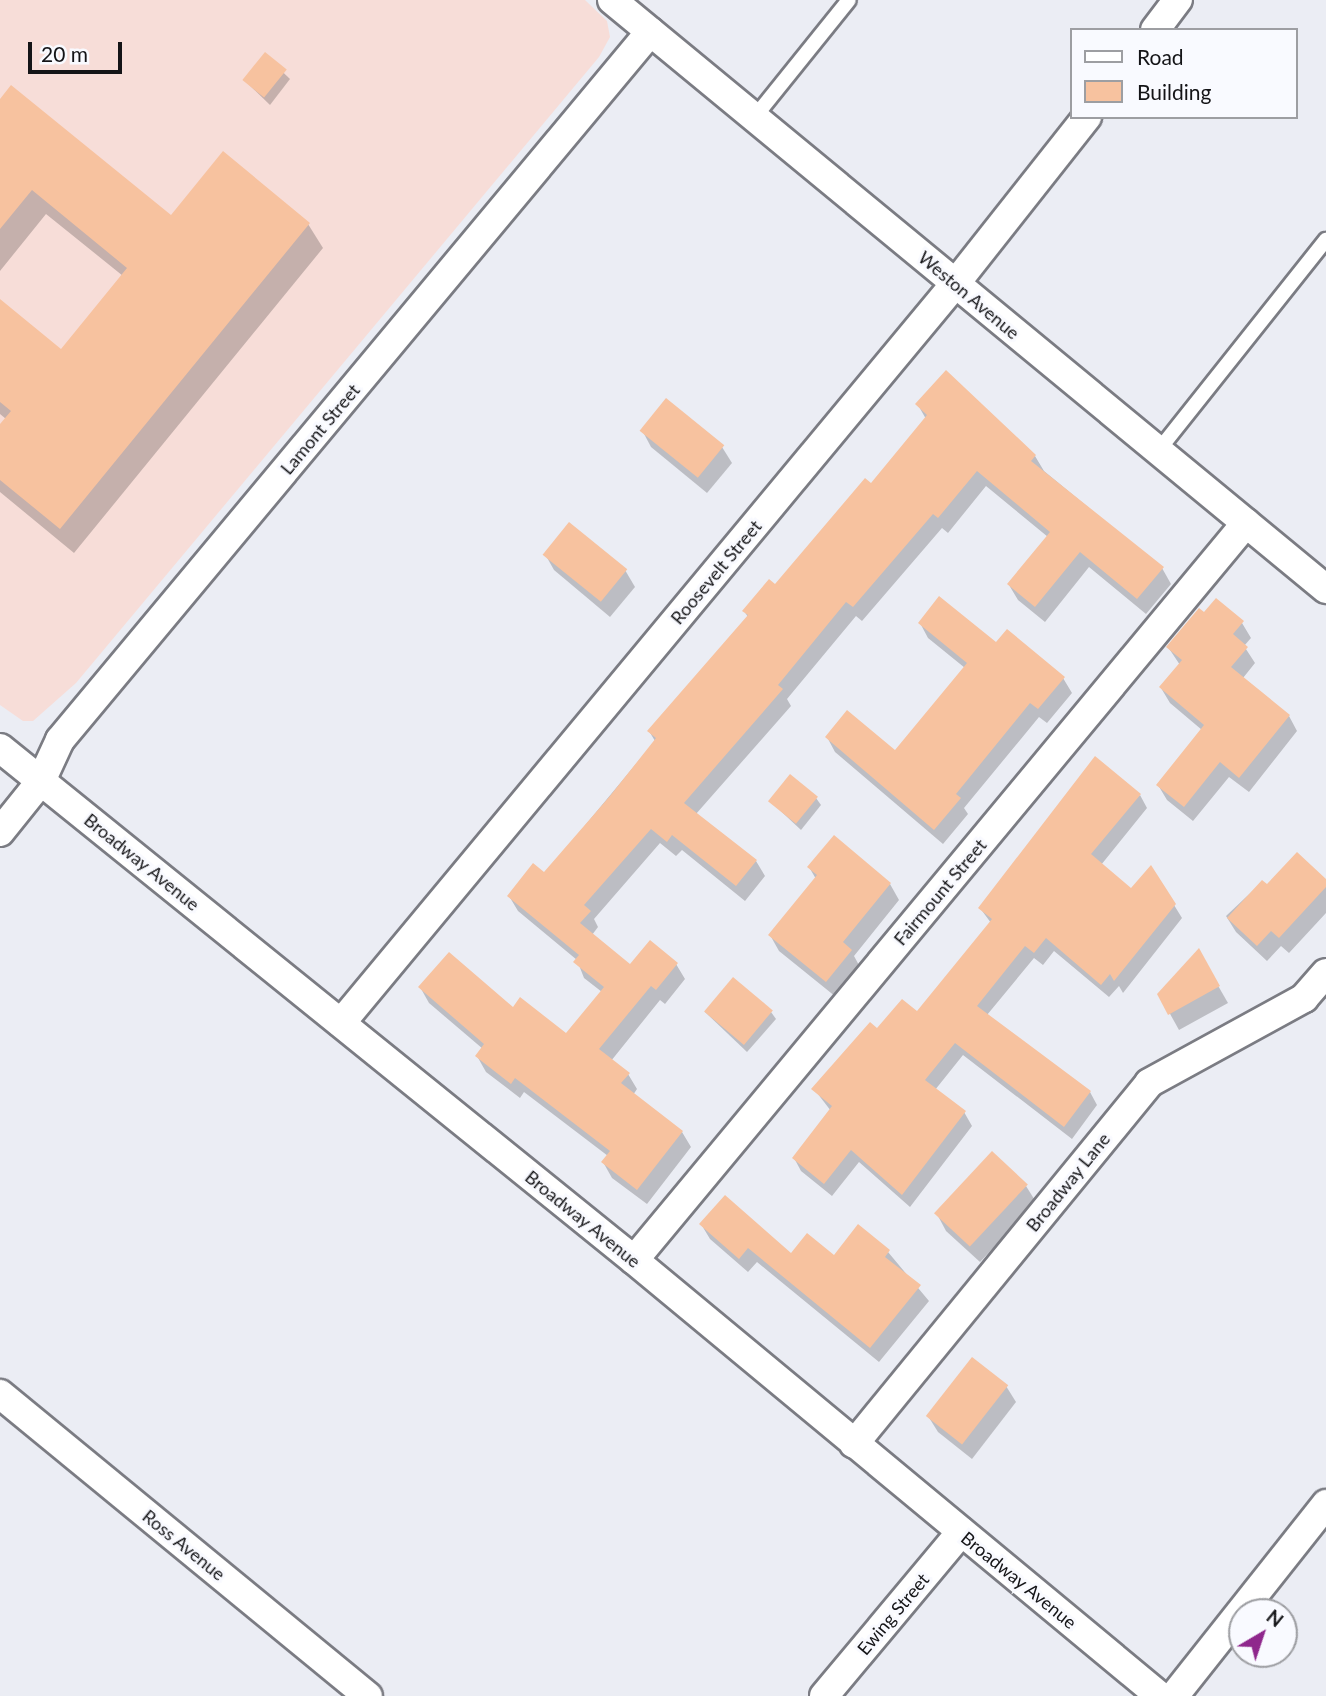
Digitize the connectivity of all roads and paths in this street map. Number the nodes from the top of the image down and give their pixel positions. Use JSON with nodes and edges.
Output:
{"nodes":[{"id":1,"x":612,"y":0,"type":"edge"},
{"id":2,"x":849,"y":0,"type":"edge"},
{"id":3,"x":1178,"y":0,"type":"edge"},
{"id":4,"x":1157,"y":28,"type":"edge"},
{"id":5,"x":650,"y":32,"type":"junction"},
{"id":6,"x":754,"y":118,"type":"junction"},
{"id":7,"x":1085,"y":119,"type":"edge"},
{"id":8,"x":1326,"y":240,"type":"edge"},
{"id":9,"x":955,"y":284,"type":"junction"},
{"id":10,"x":1158,"y":451,"type":"junction"},
{"id":11,"x":1246,"y":523,"type":"junction"},
{"id":12,"x":1326,"y":589,"type":"edge"},
{"id":13,"x":0,"y":748,"type":"edge"},
{"id":14,"x":41,"y":781,"type":"junction"},
{"id":15,"x":0,"y":832,"type":"edge"},
{"id":16,"x":1326,"y":973,"type":"edge"},
{"id":17,"x":341,"y":1023,"type":"junction"},
{"id":18,"x":634,"y":1260,"type":"junction"},
{"id":19,"x":0,"y":1394,"type":"edge"},
{"id":20,"x":854,"y":1444,"type":"junction"},
{"id":21,"x":1326,"y":1504,"type":"edge"},
{"id":22,"x":961,"y":1532,"type":"junction"},
{"id":23,"x":368,"y":1696,"type":"edge"},
{"id":24,"x":824,"y":1696,"type":"edge"},
{"id":25,"x":1160,"y":1696,"type":"edge"},
{"id":26,"x":1174,"y":1696,"type":"edge"}],
"edges":[{"from":1,"to":5,"type":"street","name":"Weston Avenue"},
{"from":2,"to":6,"type":"lane"},
{"from":3,"to":4,"type":"street"},
{"from":5,"to":6,"type":"street","name":"Weston Avenue"},
{"from":5,"to":14,"type":"street","name":"Lamont Street"},
{"from":6,"to":9,"type":"street","name":"Weston Avenue"},
{"from":7,"to":9,"type":"street","name":"Roosevelt Street"},
{"from":8,"to":10,"type":"lane"},
{"from":9,"to":10,"type":"street","name":"Weston Avenue"},
{"from":9,"to":17,"type":"street","name":"Roosevelt Street"},
{"from":10,"to":11,"type":"street","name":"Weston Avenue"},
{"from":11,"to":12,"type":"street","name":"Weston Avenue"},
{"from":11,"to":18,"type":"street","name":"Fairmount Street"},
{"from":13,"to":14,"type":"street","name":"Broadway Avenue"},
{"from":14,"to":15,"type":"street","name":"Lamont Street"},
{"from":14,"to":17,"type":"street","name":"Broadway Avenue"},
{"from":16,"to":20,"type":"street","name":"Broadway Lane"},
{"from":17,"to":18,"type":"street","name":"Broadway Avenue"},
{"from":18,"to":20,"type":"street","name":"Broadway Avenue"},
{"from":19,"to":23,"type":"street","name":"Ross Avenue"},
{"from":20,"to":22,"type":"street","name":"Broadway Avenue"},
{"from":21,"to":26,"type":"street"},
{"from":22,"to":24,"type":"street","name":"Ewing Street"},
{"from":22,"to":25,"type":"street","name":"Broadway Avenue"}]}
